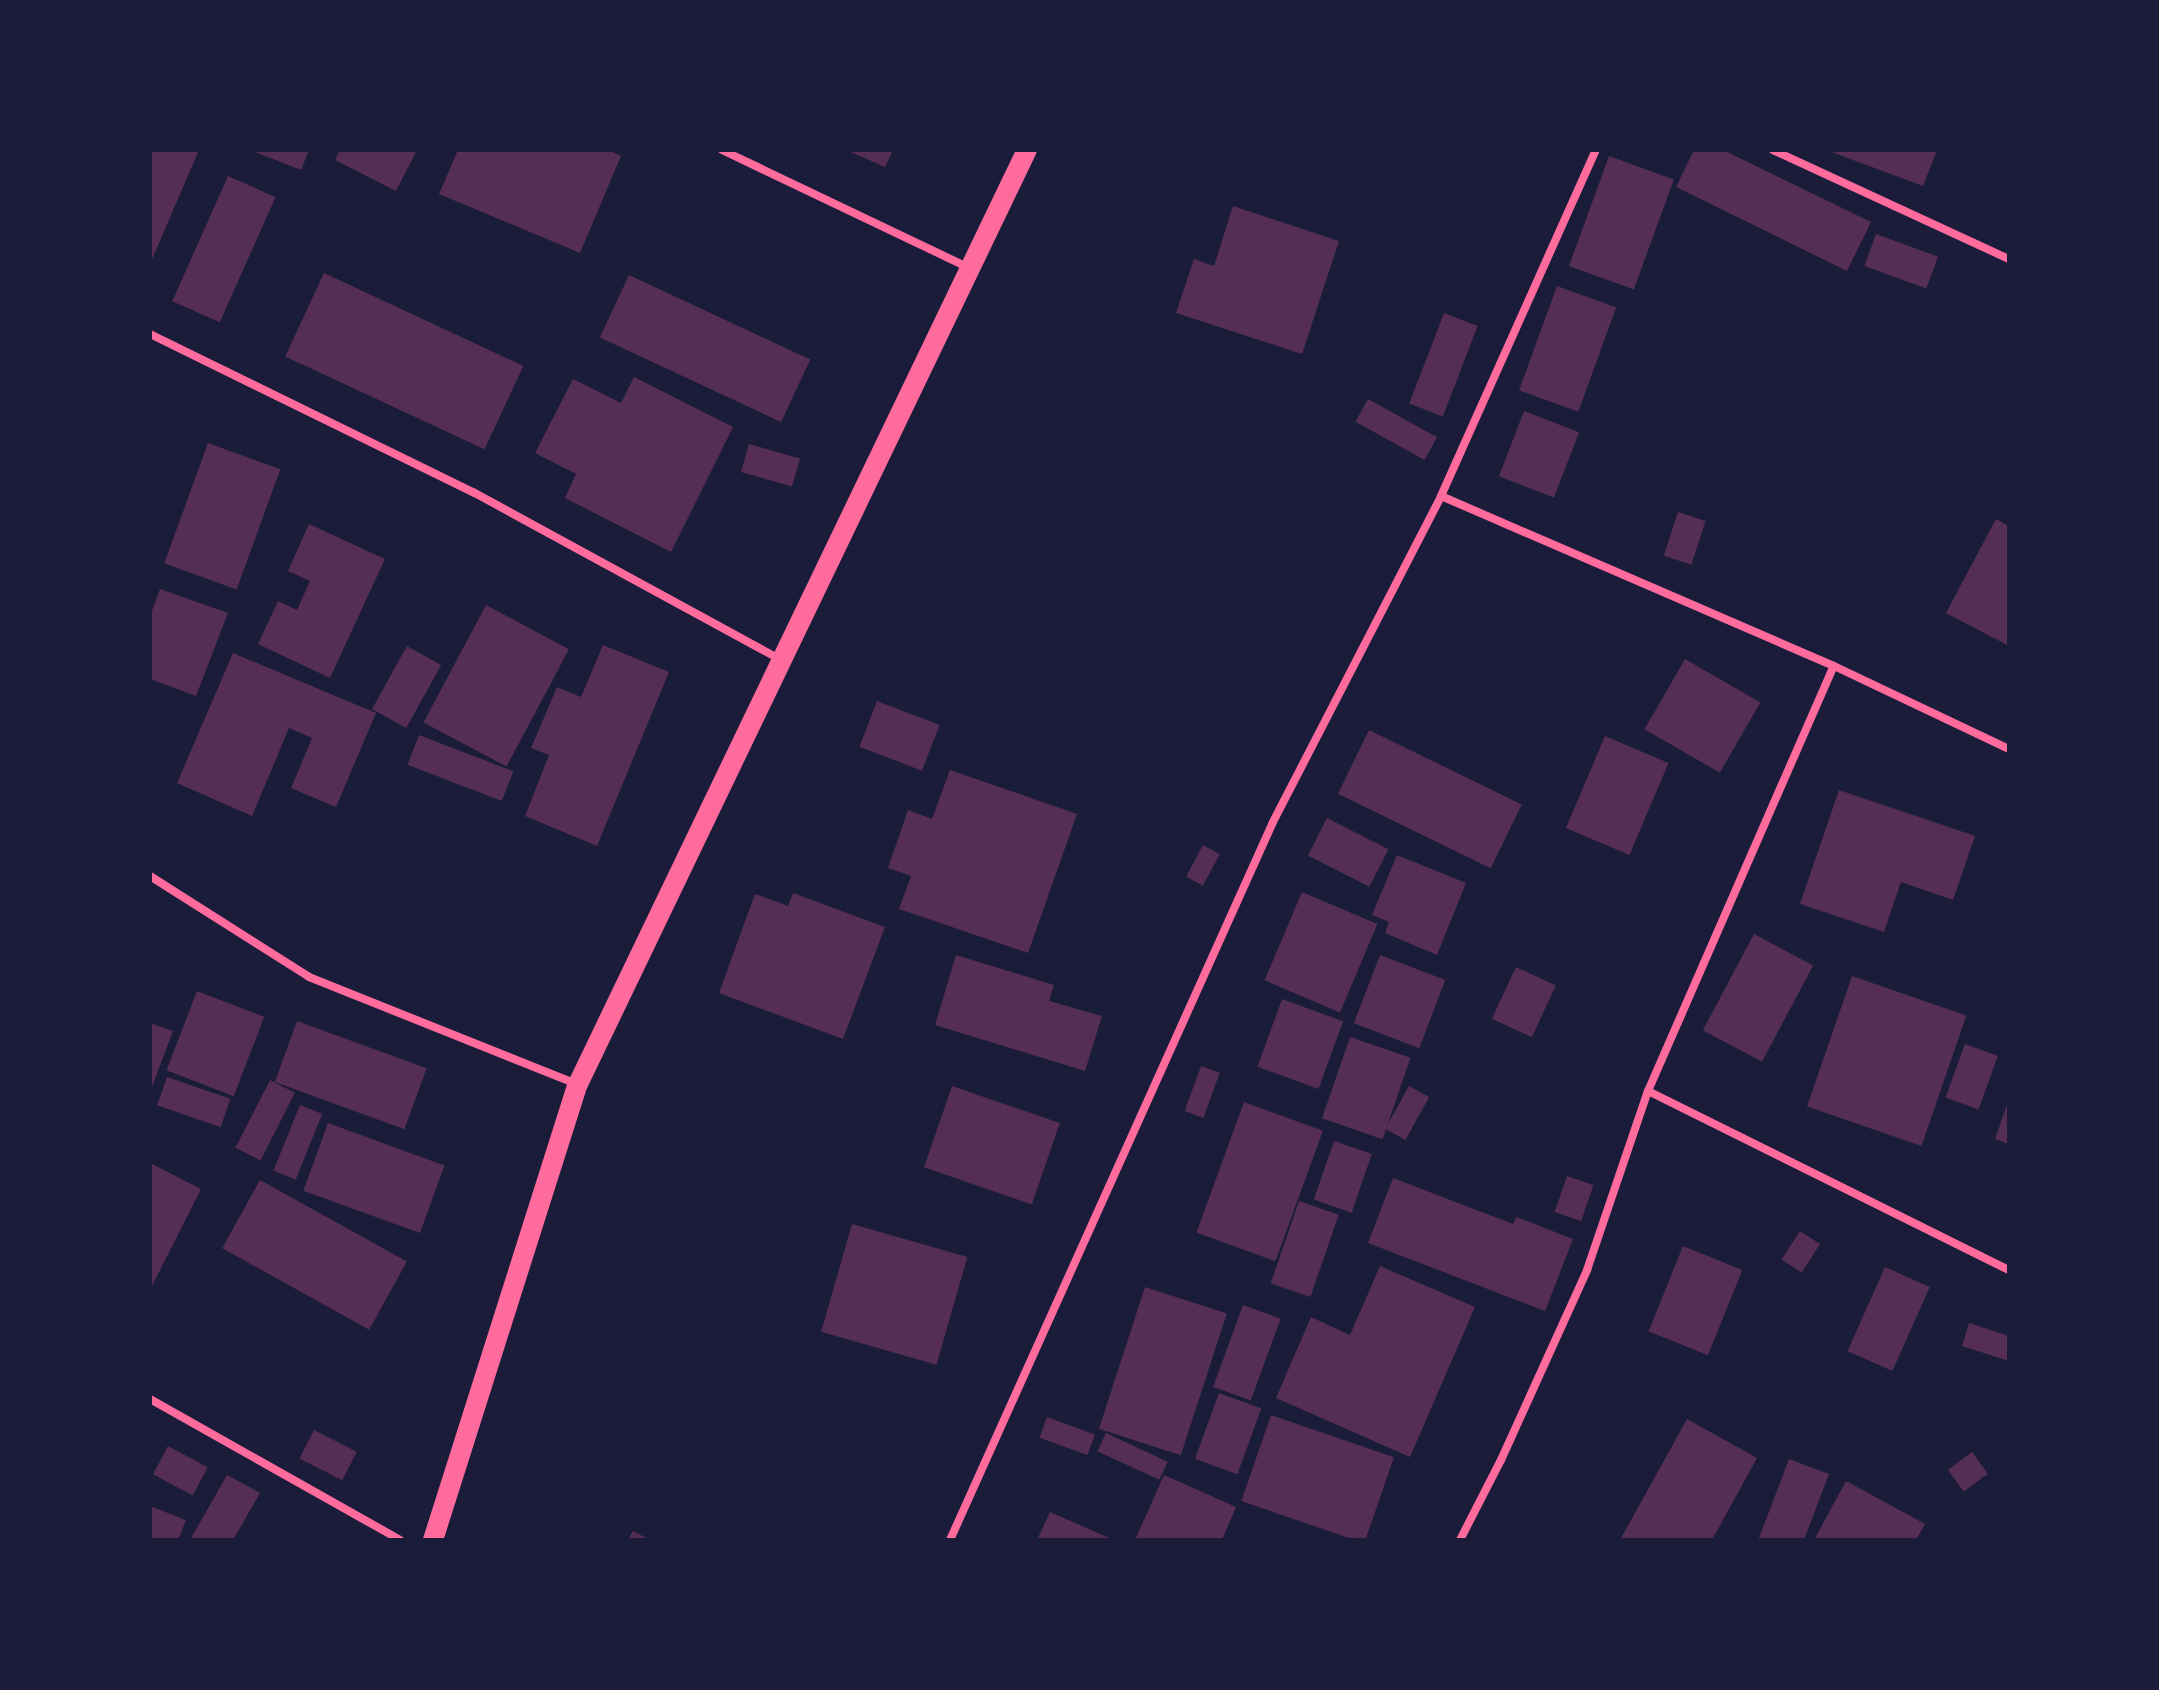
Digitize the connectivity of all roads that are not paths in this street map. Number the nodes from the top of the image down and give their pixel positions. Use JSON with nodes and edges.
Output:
{"nodes":[{"id":1,"x":722,"y":150,"type":"edge"},
{"id":2,"x":1027,"y":150,"type":"edge"},
{"id":3,"x":1596,"y":150,"type":"edge"},
{"id":4,"x":1773,"y":150,"type":"edge"},
{"id":5,"x":2009,"y":259,"type":"edge"},
{"id":6,"x":971,"y":269,"type":"junction"},
{"id":7,"x":150,"y":334,"type":"edge"},
{"id":8,"x":1441,"y":496,"type":"junction"},
{"id":9,"x":780,"y":660,"type":"junction"},
{"id":10,"x":1834,"y":666,"type":"junction"},
{"id":11,"x":2009,"y":749,"type":"edge"},
{"id":12,"x":150,"y":876,"type":"edge"},
{"id":13,"x":578,"y":1084,"type":"junction"},
{"id":14,"x":1648,"y":1091,"type":"junction"},
{"id":15,"x":2009,"y":1270,"type":"edge"},
{"id":16,"x":150,"y":1399,"type":"edge"},
{"id":17,"x":400,"y":1540,"type":"edge"},
{"id":18,"x":433,"y":1540,"type":"edge"},
{"id":19,"x":950,"y":1540,"type":"edge"},
{"id":20,"x":1460,"y":1540,"type":"edge"}],
"edges":[{"from":1,"to":6,"type":"street"},
{"from":2,"to":6,"type":"main road"},
{"from":3,"to":8,"type":"street"},
{"from":4,"to":5,"type":"street"},
{"from":6,"to":9,"type":"main road"},
{"from":7,"to":9,"type":"street"},
{"from":8,"to":10,"type":"street"},
{"from":8,"to":19,"type":"street"},
{"from":9,"to":13,"type":"main road"},
{"from":10,"to":11,"type":"street"},
{"from":10,"to":14,"type":"street"},
{"from":12,"to":13,"type":"street"},
{"from":13,"to":18,"type":"main road"},
{"from":14,"to":15,"type":"street"},
{"from":14,"to":20,"type":"street"},
{"from":16,"to":17,"type":"street"}]}
